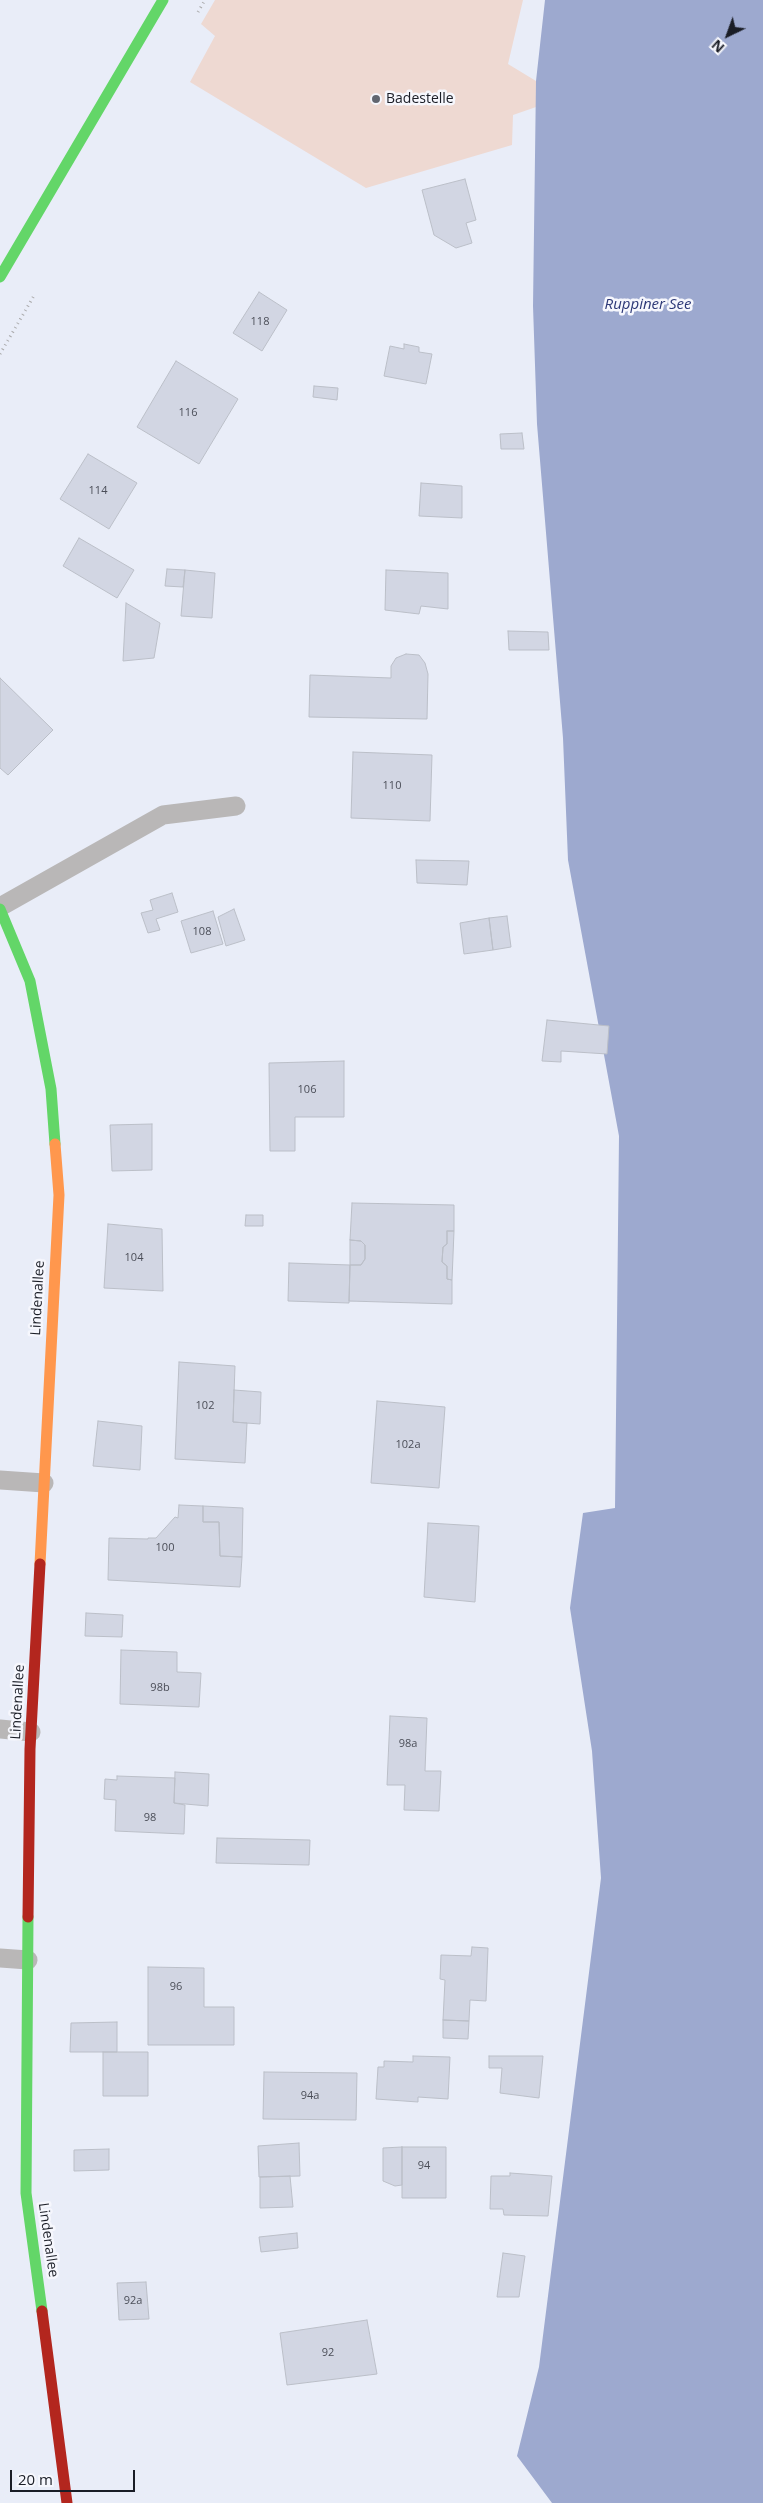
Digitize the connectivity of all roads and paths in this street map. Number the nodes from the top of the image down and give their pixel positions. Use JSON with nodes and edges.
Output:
{"nodes":[{"id":1,"x":163,"y":0,"type":"edge"},
{"id":2,"x":0,"y":277,"type":"edge"},
{"id":3,"x":236,"y":806,"type":"dead end"},
{"id":4,"x":0,"y":908,"type":"edge"},
{"id":5,"x":0,"y":1480,"type":"edge"},
{"id":6,"x":44,"y":1482,"type":"junction"},
{"id":7,"x":0,"y":1729,"type":"edge"},
{"id":8,"x":31,"y":1732,"type":"junction"},
{"id":9,"x":0,"y":1958,"type":"edge"},
{"id":10,"x":28,"y":1960,"type":"junction"},
{"id":11,"x":67,"y":2503,"type":"edge"}],
"edges":[{"from":1,"to":2,"type":"street"},
{"from":3,"to":4,"type":"lane"},
{"from":4,"to":6,"type":"street","name":"Lindenallee"},
{"from":5,"to":6,"type":"lane"},
{"from":6,"to":8,"type":"street","name":"Lindenallee"},
{"from":7,"to":8,"type":"lane"},
{"from":8,"to":10,"type":"street","name":"Lindenallee"},
{"from":9,"to":10,"type":"lane"},
{"from":10,"to":11,"type":"street","name":"Lindenallee"}]}
